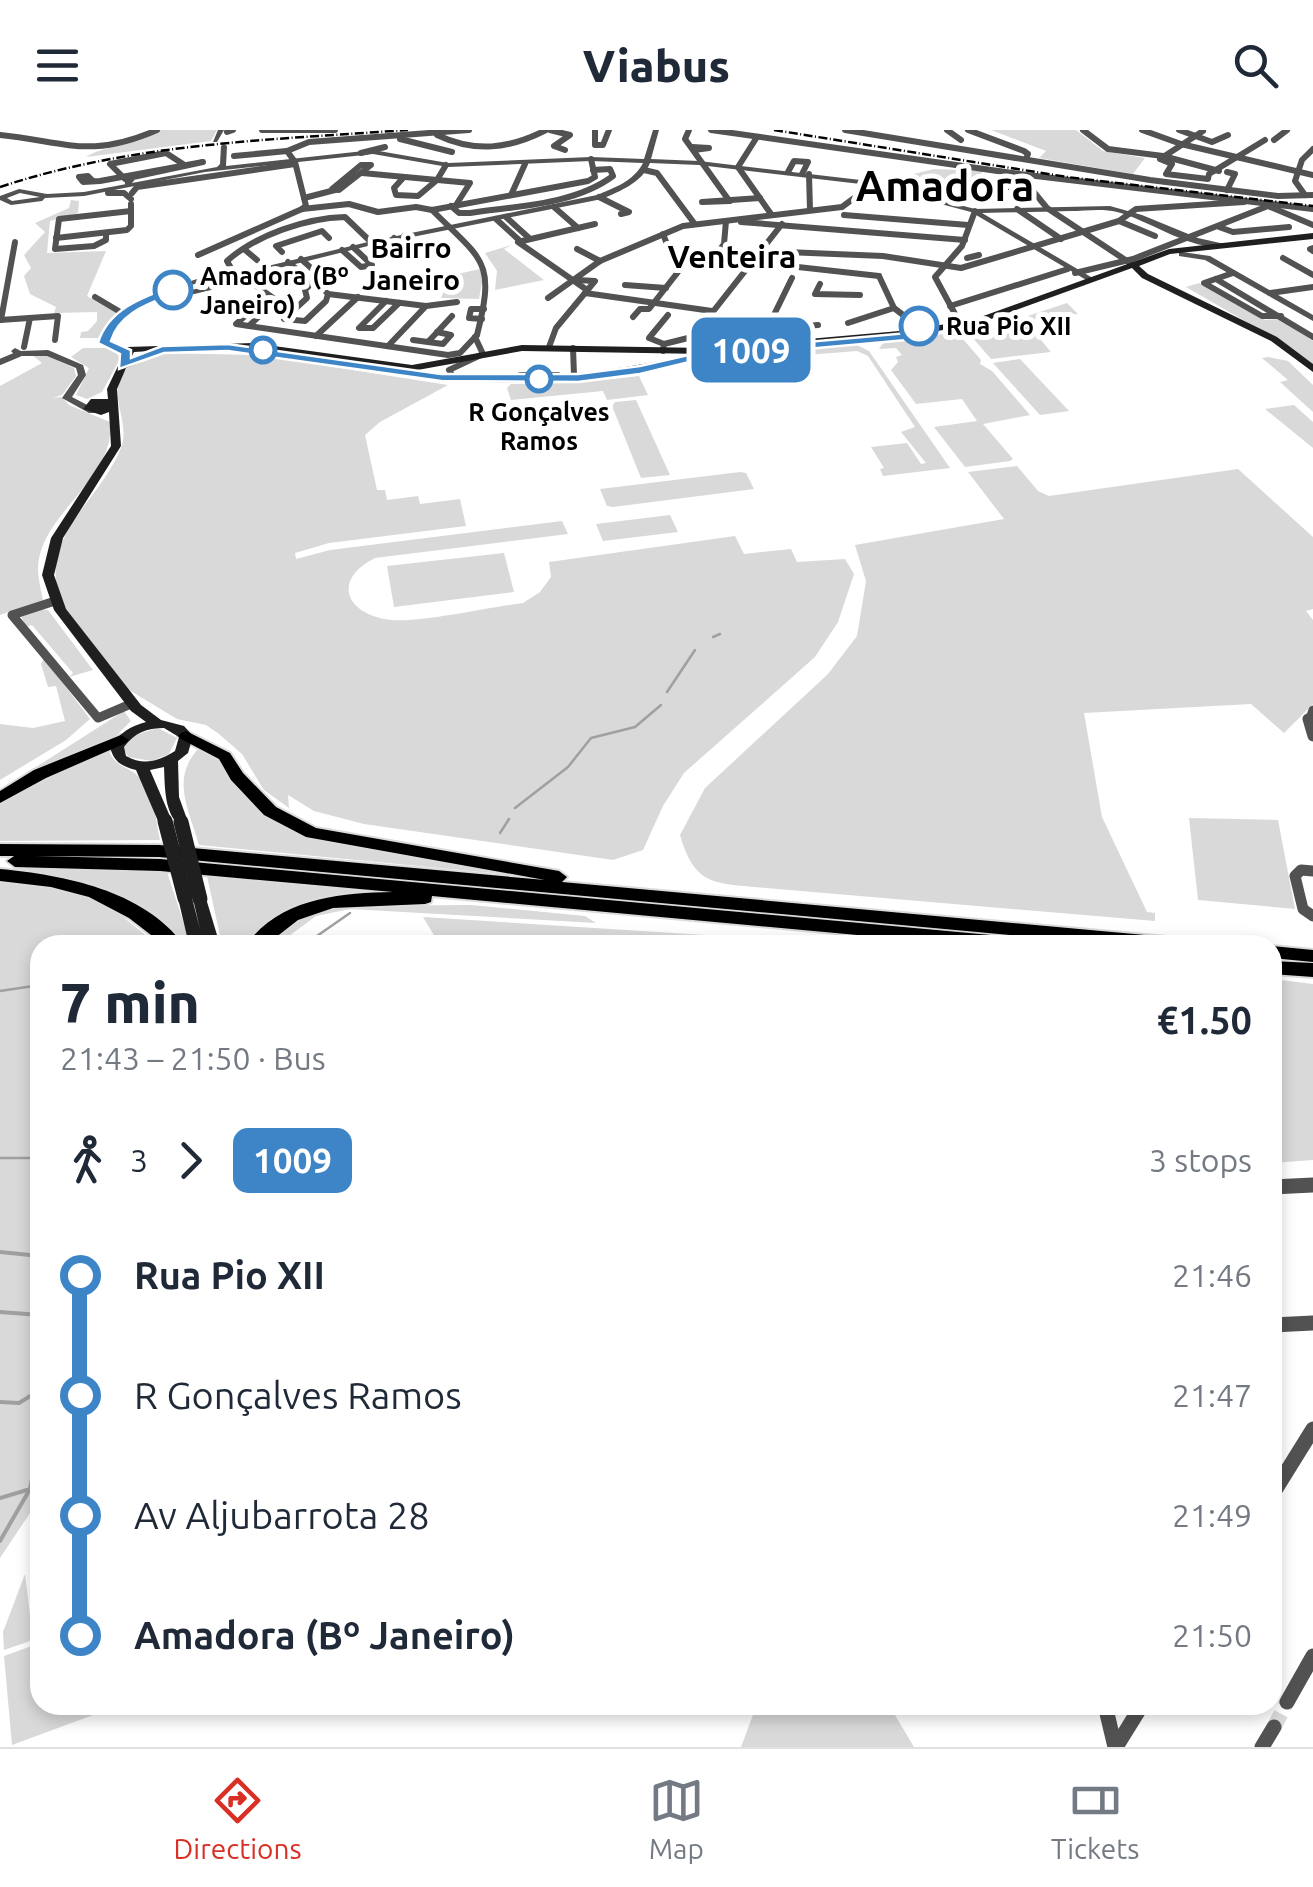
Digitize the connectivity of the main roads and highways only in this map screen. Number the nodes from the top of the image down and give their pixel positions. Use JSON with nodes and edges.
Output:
{"nodes":[{"id":1,"x":1313,"y":237,"type":"edge"},
{"id":2,"x":1198,"y":247,"type":"junction"},
{"id":3,"x":1134,"y":265,"type":"junction"},
{"id":4,"x":1164,"y":273,"type":"junction"},
{"id":5,"x":1149,"y":278,"type":"junction"},
{"id":6,"x":1099,"y":280,"type":"junction"},
{"id":7,"x":925,"y":331,"type":"junction"},
{"id":8,"x":145,"y":351,"type":"junction"},
{"id":9,"x":668,"y":352,"type":"junction"},
{"id":10,"x":1290,"y":353,"type":"junction"},
{"id":11,"x":1313,"y":370,"type":"edge"},
{"id":12,"x":1313,"y":380,"type":"edge"},
{"id":13,"x":112,"y":389,"type":"junction"},
{"id":14,"x":112,"y":404,"type":"junction"},
{"id":15,"x":95,"y":406,"type":"junction"},
{"id":16,"x":116,"y":422,"type":"junction"},
{"id":17,"x":135,"y":705,"type":"junction"},
{"id":18,"x":158,"y":724,"type":"junction"},
{"id":19,"x":128,"y":735,"type":"junction"},
{"id":20,"x":186,"y":736,"type":"junction"},
{"id":21,"x":170,"y":760,"type":"junction"},
{"id":22,"x":142,"y":767,"type":"junction"},
{"id":23,"x":0,"y":798,"type":"edge"},
{"id":24,"x":173,"y":822,"type":"junction"},
{"id":25,"x":0,"y":850,"type":"edge"},
{"id":26,"x":0,"y":862,"type":"edge"},
{"id":27,"x":0,"y":875,"type":"edge"},
{"id":28,"x":628,"y":893,"type":"junction"},
{"id":29,"x":517,"y":896,"type":"junction"},
{"id":30,"x":192,"y":899,"type":"junction"},
{"id":31,"x":165,"y":935,"type":"edge"},
{"id":32,"x":196,"y":935,"type":"edge"},
{"id":33,"x":208,"y":935,"type":"edge"},
{"id":34,"x":267,"y":935,"type":"edge"},
{"id":35,"x":929,"y":935,"type":"edge"},
{"id":36,"x":1080,"y":935,"type":"edge"},
{"id":37,"x":1313,"y":948,"type":"edge"},
{"id":38,"x":1282,"y":950,"type":"edge"},
{"id":39,"x":1282,"y":952,"type":"edge"},
{"id":40,"x":1313,"y":956,"type":"edge"},
{"id":41,"x":1282,"y":968,"type":"edge"},
{"id":42,"x":1313,"y":970,"type":"edge"}],
"edges":[{"from":1,"to":2,"type":"main road"},
{"from":1,"to":2,"type":"main road"},
{"from":2,"to":3,"type":"main road"},
{"from":2,"to":4,"type":"main road"},
{"from":3,"to":4,"type":"main road"},
{"from":3,"to":4,"type":"main road"},
{"from":3,"to":5,"type":"main road"},
{"from":3,"to":6,"type":"main road"},
{"from":3,"to":6,"type":"main road"},
{"from":4,"to":5,"type":"main road"},
{"from":4,"to":10,"type":"main road"},
{"from":5,"to":6,"type":"main road"},
{"from":6,"to":7,"type":"main road"},
{"from":6,"to":7,"type":"main road"},
{"from":7,"to":9,"type":"main road"},
{"from":7,"to":9,"type":"main road"},
{"from":8,"to":9,"type":"main road"},
{"from":8,"to":9,"type":"main road"},
{"from":8,"to":13,"type":"main road"},
{"from":10,"to":11,"type":"main road"},
{"from":10,"to":12,"type":"main road"},
{"from":13,"to":14,"type":"main road"},
{"from":13,"to":15,"type":"main road"},
{"from":14,"to":15,"type":"main road"},
{"from":14,"to":16,"type":"main road"},
{"from":15,"to":16,"type":"main road"},
{"from":16,"to":17,"type":"main road"},
{"from":17,"to":18,"type":"main road"},
{"from":17,"to":19,"type":"main road"},
{"from":18,"to":19,"type":"main road"},
{"from":18,"to":20,"type":"main road"},
{"from":19,"to":22,"type":"main road"},
{"from":19,"to":23,"type":"highway"},
{"from":20,"to":21,"type":"main road"},
{"from":20,"to":28,"type":"highway"},
{"from":21,"to":22,"type":"main road"},
{"from":21,"to":24,"type":"main road"},
{"from":22,"to":24,"type":"main road"},
{"from":24,"to":30,"type":"main road","bridge":true},
{"from":25,"to":28,"type":"highway"},
{"from":26,"to":29,"type":"highway"},
{"from":27,"to":31,"type":"highway"},
{"from":28,"to":36,"type":"highway"},
{"from":29,"to":34,"type":"highway"},
{"from":29,"to":35,"type":"highway"},
{"from":30,"to":32,"type":"main road"},
{"from":30,"to":33,"type":"main road"},
{"from":37,"to":38,"type":"highway"},
{"from":39,"to":40,"type":"highway"},
{"from":41,"to":42,"type":"highway"}]}
